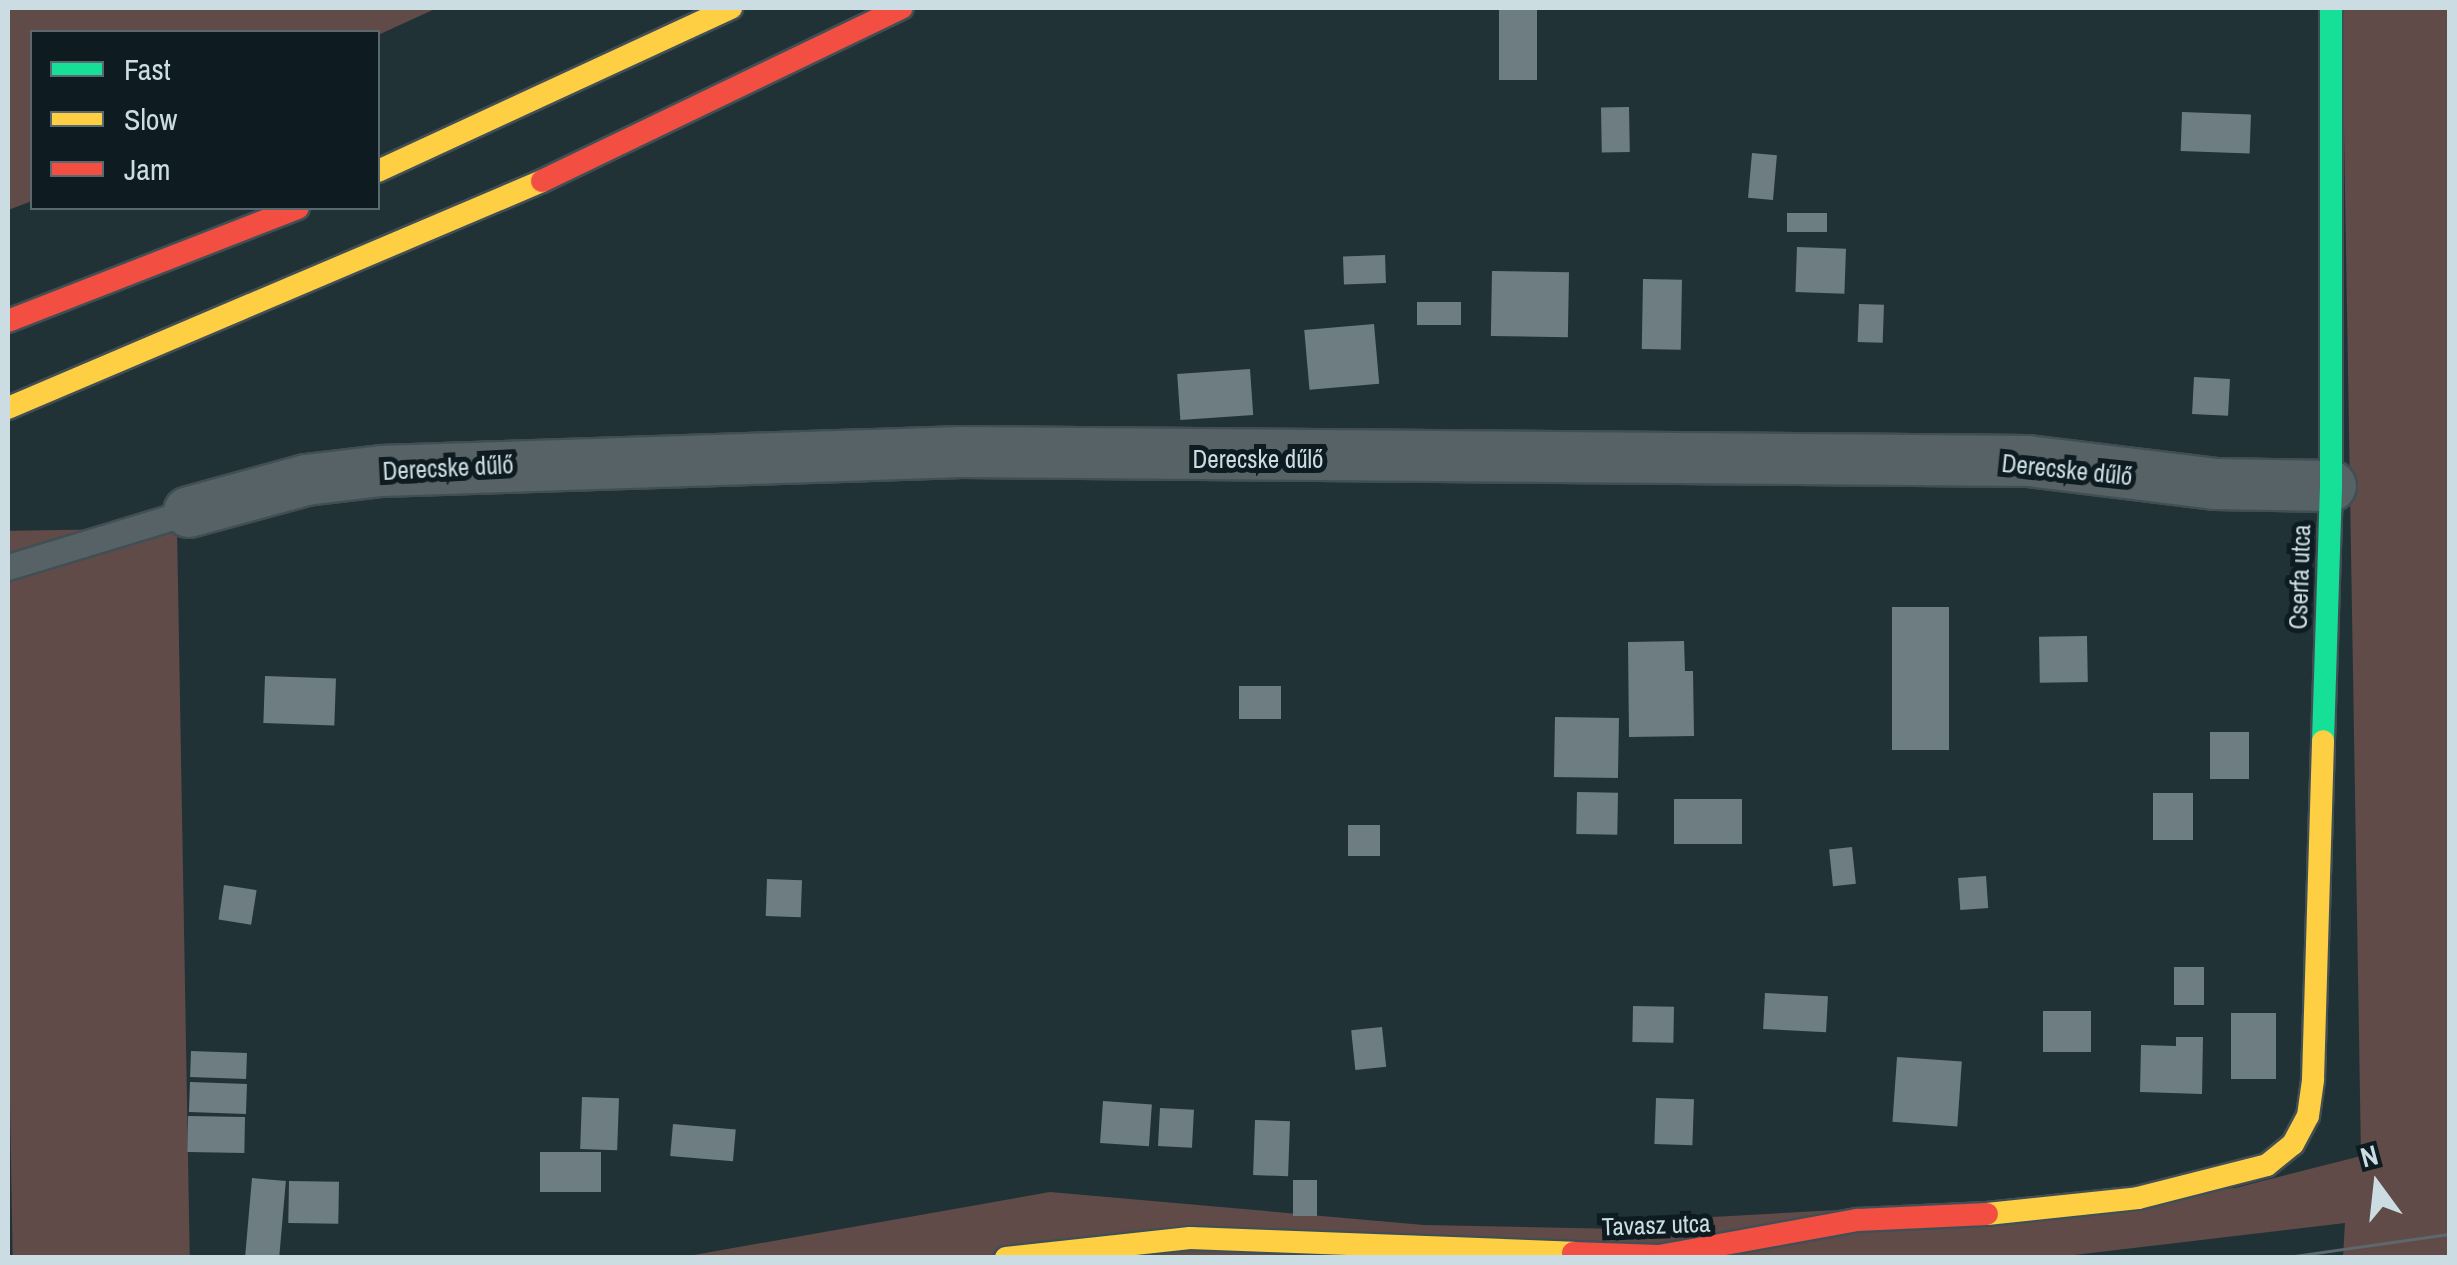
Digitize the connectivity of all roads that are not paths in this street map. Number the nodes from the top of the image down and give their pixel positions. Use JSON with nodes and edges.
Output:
{"nodes":[{"id":1,"x":730,"y":8,"type":"edge"},
{"id":2,"x":902,"y":8,"type":"edge"},
{"id":3,"x":2331,"y":8,"type":"edge"},
{"id":4,"x":380,"y":169,"type":"edge"},
{"id":5,"x":293,"y":210,"type":"edge"},
{"id":6,"x":8,"y":321,"type":"edge"},
{"id":7,"x":8,"y":408,"type":"edge"},
{"id":8,"x":2330,"y":486,"type":"junction"},
{"id":9,"x":189,"y":512,"type":"joint"},
{"id":10,"x":8,"y":567,"type":"edge"},
{"id":11,"x":2293,"y":1144,"type":"joint"},
{"id":12,"x":1006,"y":1258,"type":"edge"}],
"edges":[{"from":1,"to":4,"type":"main road"},
{"from":2,"to":7,"type":"main road"},
{"from":3,"to":8,"type":"main road","name":"Cserfa utca"},
{"from":5,"to":6,"type":"main road"},
{"from":8,"to":9,"type":"street","name":"Derecske dűlő"},
{"from":8,"to":11,"type":"main road","name":"Cserfa utca"},
{"from":9,"to":10,"type":"lane"},
{"from":11,"to":12,"type":"main road","name":"Tavasz utca"}]}
